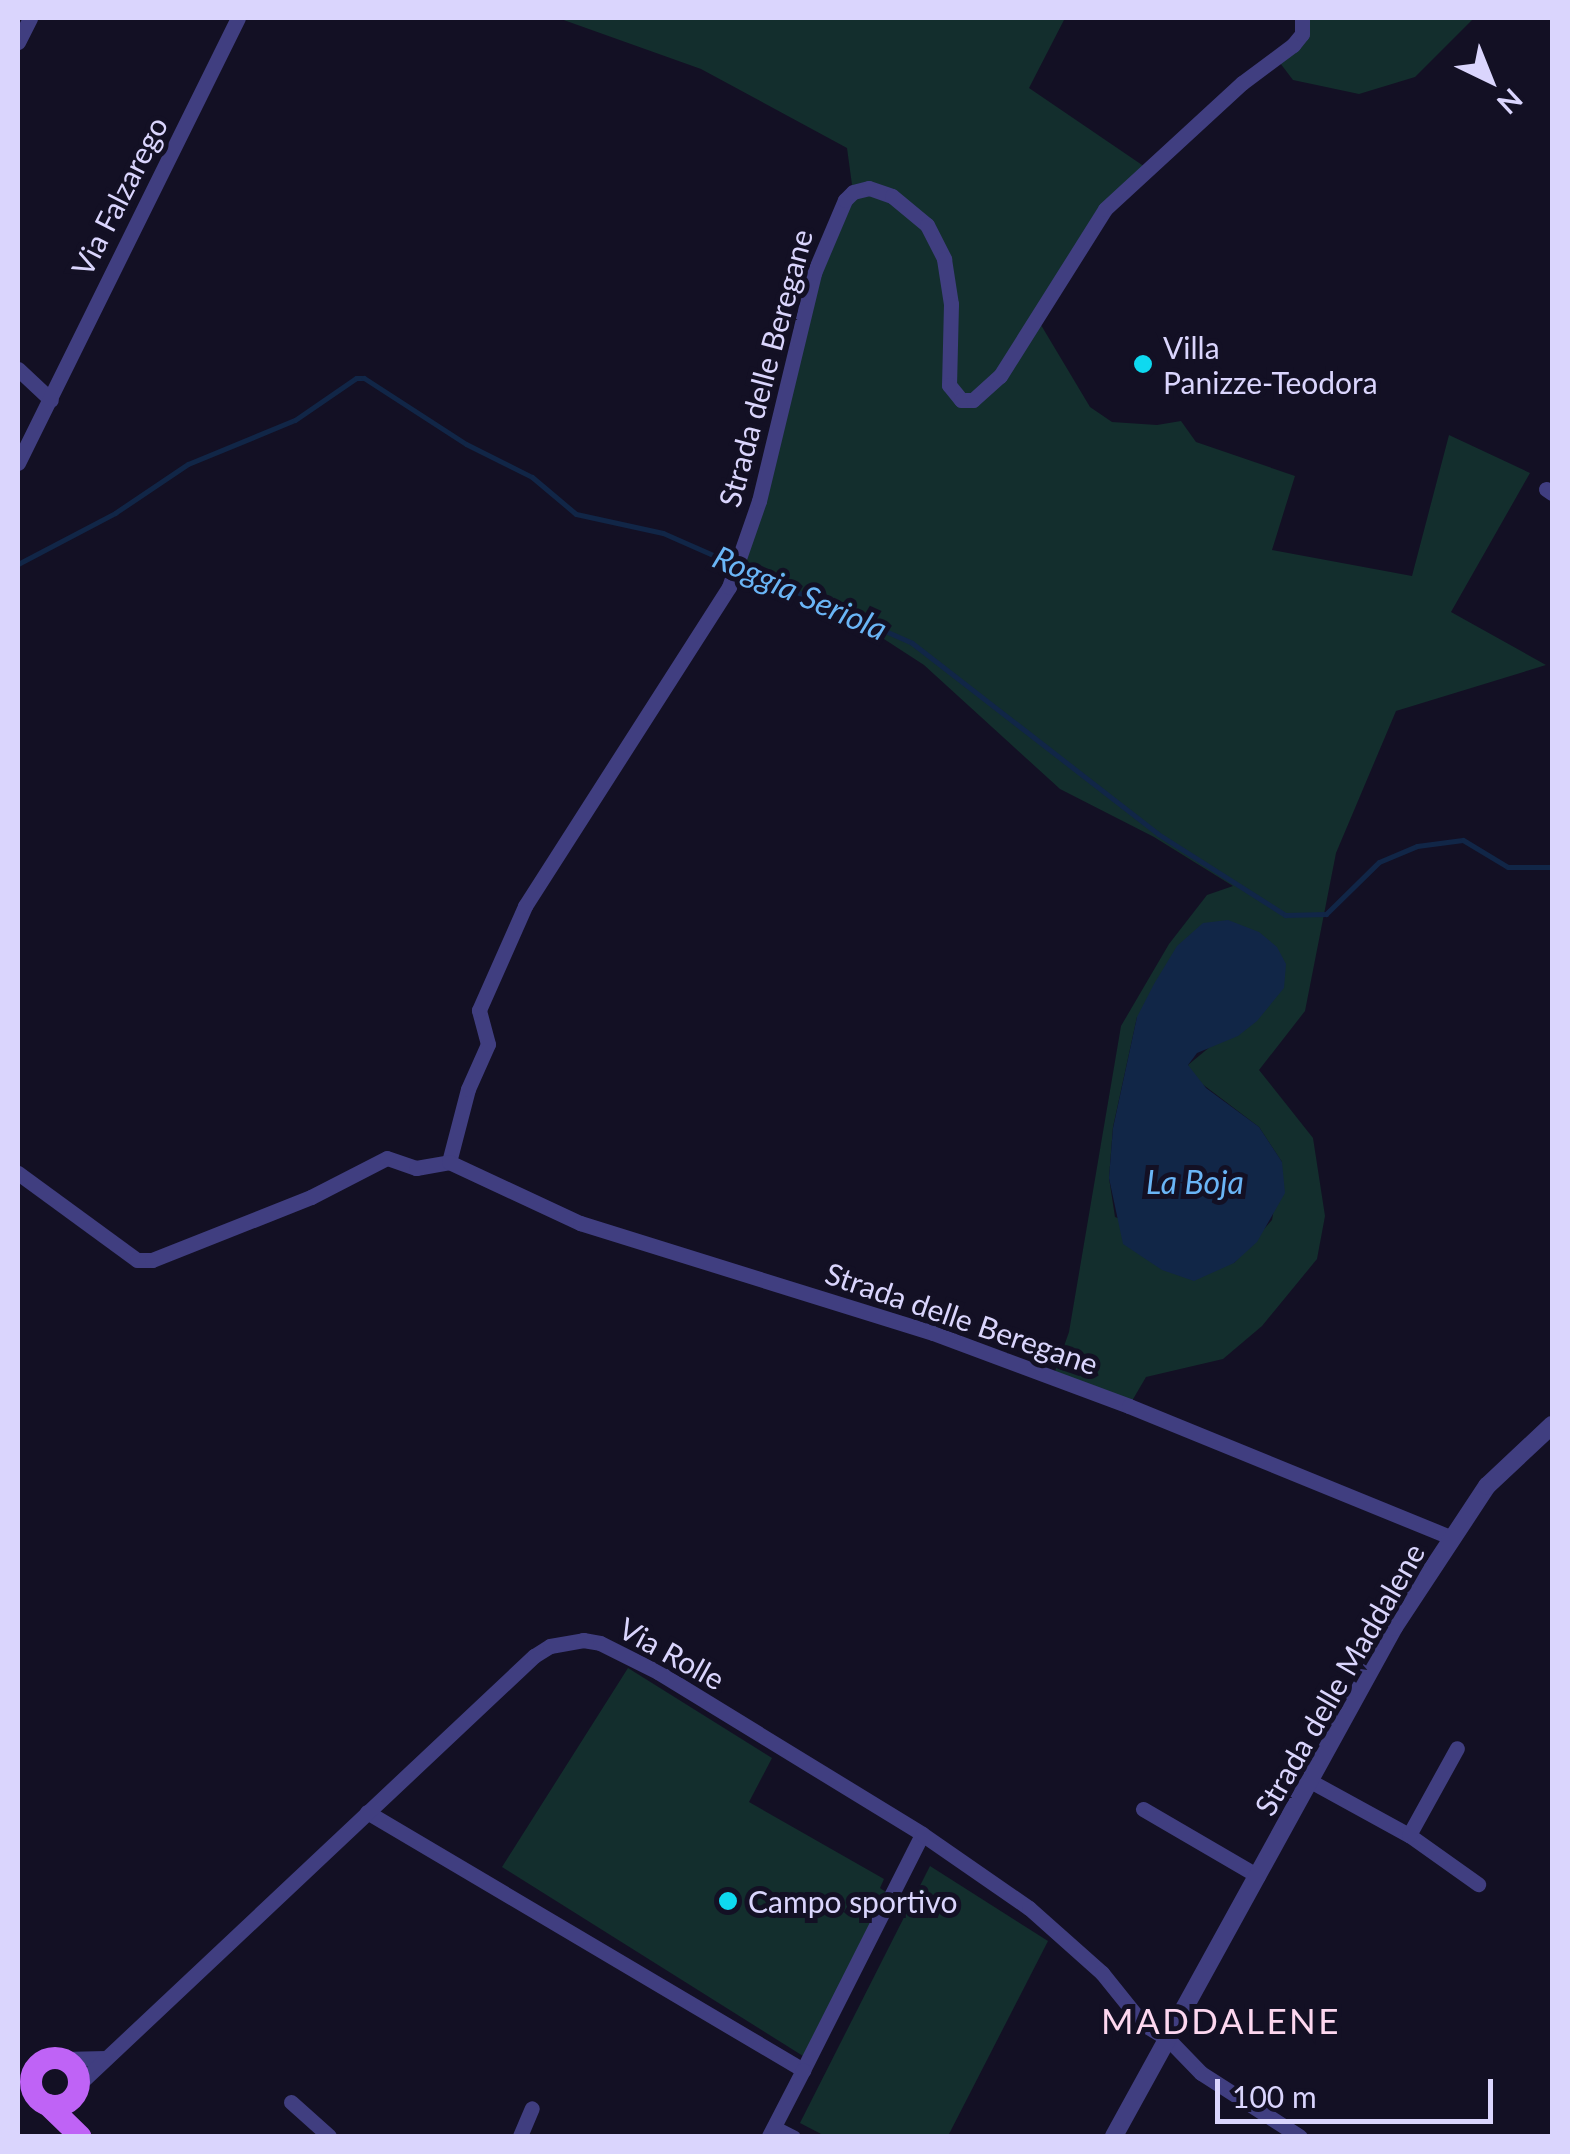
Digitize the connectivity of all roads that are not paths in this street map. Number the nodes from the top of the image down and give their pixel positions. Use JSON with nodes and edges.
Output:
{"nodes":[{"id":1,"x":30,"y":18,"type":"edge"},
{"id":2,"x":238,"y":18,"type":"edge"},
{"id":3,"x":1302,"y":18,"type":"edge"},
{"id":4,"x":18,"y":42,"type":"edge"},
{"id":5,"x":18,"y":369,"type":"edge"},
{"id":6,"x":51,"y":400,"type":"junction"},
{"id":7,"x":18,"y":463,"type":"edge"},
{"id":8,"x":449,"y":1162,"type":"junction"},
{"id":9,"x":18,"y":1173,"type":"edge"},
{"id":10,"x":1552,"y":1424,"type":"edge"},
{"id":11,"x":1452,"y":1538,"type":"junction"},
{"id":12,"x":1457,"y":1748,"type":"dead end"},
{"id":13,"x":1312,"y":1782,"type":"junction"},
{"id":14,"x":1142,"y":1809,"type":"dead end"},
{"id":15,"x":368,"y":1812,"type":"junction"},
{"id":16,"x":922,"y":1834,"type":"junction"},
{"id":17,"x":1408,"y":1834,"type":"junction"},
{"id":18,"x":1258,"y":1876,"type":"junction"},
{"id":19,"x":1478,"y":1884,"type":"dead end"},
{"id":20,"x":1168,"y":2039,"type":"junction"},
{"id":21,"x":18,"y":2057,"type":"edge"},
{"id":22,"x":56,"y":2058,"type":"junction"},
{"id":23,"x":106,"y":2058,"type":"junction"},
{"id":24,"x":803,"y":2070,"type":"junction"},
{"id":25,"x":77,"y":2089,"type":"junction"},
{"id":26,"x":33,"y":2091,"type":"edge"},
{"id":27,"x":291,"y":2102,"type":"dead end"},
{"id":28,"x":532,"y":2108,"type":"dead end"},
{"id":29,"x":772,"y":2131,"type":"edge"},
{"id":30,"x":82,"y":2136,"type":"edge"},
{"id":31,"x":330,"y":2136,"type":"edge"},
{"id":32,"x":520,"y":2136,"type":"edge"},
{"id":33,"x":795,"y":2136,"type":"edge"},
{"id":34,"x":1114,"y":2136,"type":"edge"},
{"id":35,"x":1299,"y":2136,"type":"edge"}],
"edges":[{"from":1,"to":4,"type":"street"},
{"from":2,"to":6,"type":"street","name":"Via Falzarego"},
{"from":3,"to":8,"type":"street","name":"Strada delle Beregane"},
{"from":5,"to":6,"type":"street"},
{"from":6,"to":7,"type":"street","name":"Via Falzarego"},
{"from":8,"to":9,"type":"street","name":"Strada delle Beregane"},
{"from":8,"to":11,"type":"street","name":"Strada delle Beregane"},
{"from":10,"to":11,"type":"street","name":"Strada delle Maddalene"},
{"from":11,"to":13,"type":"street","name":"Strada delle Maddalene"},
{"from":12,"to":17,"type":"street"},
{"from":13,"to":17,"type":"street"},
{"from":13,"to":18,"type":"street","name":"Strada delle Maddalene"},
{"from":14,"to":18,"type":"street"},
{"from":15,"to":16,"type":"street","name":"Via Rolle"},
{"from":15,"to":23,"type":"street","name":"Via Rolle"},
{"from":15,"to":24,"type":"street"},
{"from":16,"to":20,"type":"street","name":"Via Rolle"},
{"from":16,"to":24,"type":"street"},
{"from":17,"to":19,"type":"street"},
{"from":18,"to":20,"type":"street","name":"Strada delle Maddalene"},
{"from":20,"to":34,"type":"street","name":"Strada delle Maddalene"},
{"from":20,"to":35,"type":"street","name":"Via Rolle"},
{"from":21,"to":22,"type":"main road"},
{"from":22,"to":23,"type":"street"},
{"from":22,"to":25,"type":"main road"},
{"from":22,"to":26,"type":"main road"},
{"from":23,"to":25,"type":"street","name":"Via Rolle"},
{"from":24,"to":29,"type":"street"},
{"from":25,"to":26,"type":"main road"},
{"from":25,"to":30,"type":"main road"},
{"from":26,"to":30,"type":"main road"},
{"from":27,"to":31,"type":"street"},
{"from":28,"to":32,"type":"street"},
{"from":29,"to":33,"type":"street"}]}
